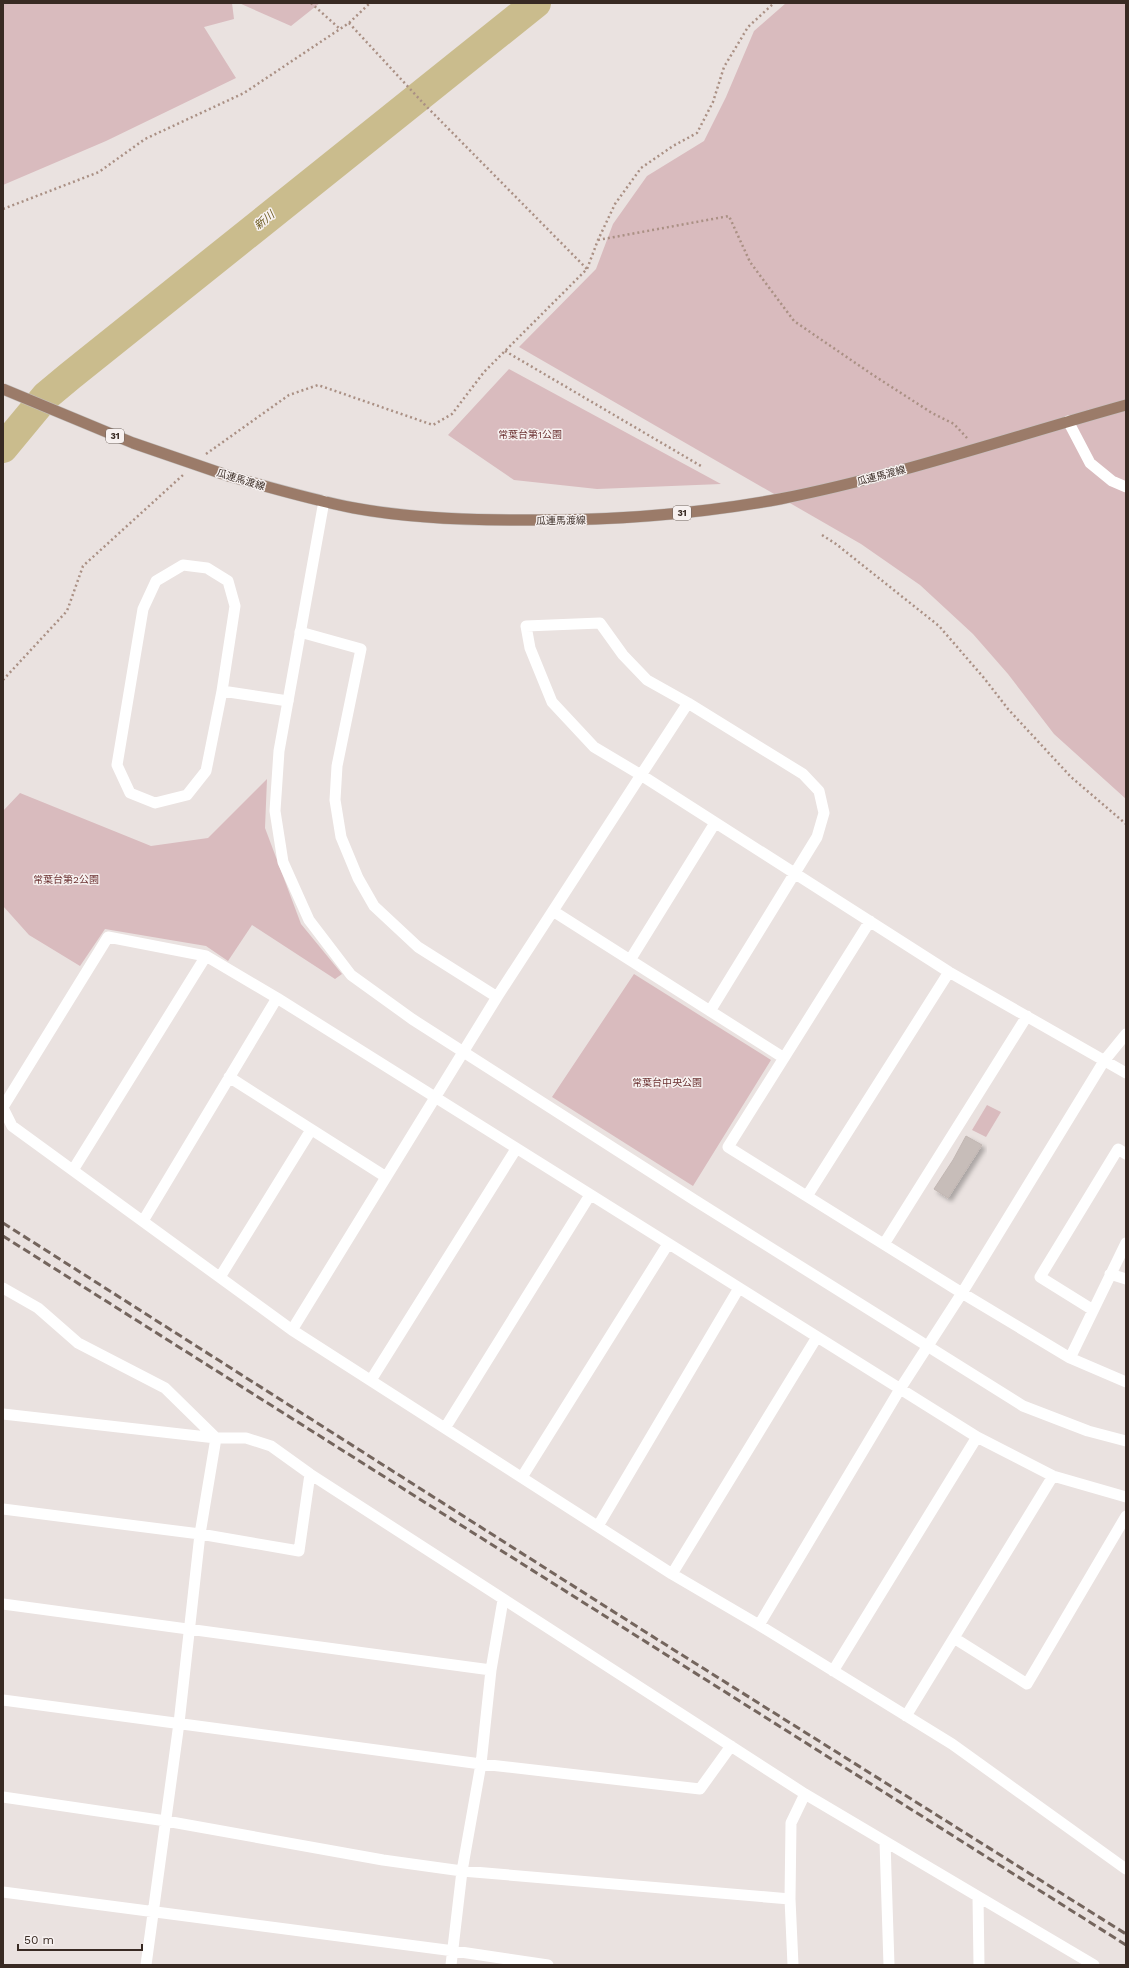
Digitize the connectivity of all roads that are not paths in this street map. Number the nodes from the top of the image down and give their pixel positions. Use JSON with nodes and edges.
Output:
{"nodes":[{"id":1,"x":3,"y":388,"type":"edge"},
{"id":2,"x":1126,"y":405,"type":"edge"},
{"id":3,"x":1068,"y":421,"type":"junction"},
{"id":4,"x":1126,"y":487,"type":"edge"},
{"id":5,"x":324,"y":502,"type":"junction"},
{"id":6,"x":300,"y":632,"type":"junction"},
{"id":7,"x":222,"y":691,"type":"junction"},
{"id":8,"x":288,"y":701,"type":"junction"},
{"id":9,"x":688,"y":703,"type":"junction"},
{"id":10,"x":641,"y":775,"type":"junction"},
{"id":11,"x":715,"y":823,"type":"junction"},
{"id":12,"x":794,"y":873,"type":"junction"},
{"id":13,"x":553,"y":911,"type":"junction"},
{"id":14,"x":870,"y":921,"type":"junction"},
{"id":15,"x":206,"y":956,"type":"junction"},
{"id":16,"x":630,"y":960,"type":"junction"},
{"id":17,"x":950,"y":972,"type":"junction"},
{"id":18,"x":277,"y":998,"type":"junction"},
{"id":19,"x":497,"y":998,"type":"junction"},
{"id":20,"x":710,"y":1011,"type":"junction"},
{"id":21,"x":1027,"y":1016,"type":"junction"},
{"id":22,"x":1126,"y":1034,"type":"edge"},
{"id":23,"x":464,"y":1051,"type":"junction"},
{"id":24,"x":784,"y":1058,"type":"junction"},
{"id":25,"x":1104,"y":1061,"type":"junction"},
{"id":26,"x":1126,"y":1073,"type":"edge"},
{"id":27,"x":229,"y":1077,"type":"junction"},
{"id":28,"x":434,"y":1098,"type":"junction"},
{"id":29,"x":3,"y":1108,"type":"edge"},
{"id":30,"x":311,"y":1130,"type":"junction"},
{"id":31,"x":516,"y":1149,"type":"junction"},
{"id":32,"x":1126,"y":1154,"type":"edge"},
{"id":33,"x":73,"y":1170,"type":"junction"},
{"id":34,"x":386,"y":1177,"type":"junction"},
{"id":35,"x":590,"y":1195,"type":"junction"},
{"id":36,"x":807,"y":1196,"type":"junction"},
{"id":37,"x":143,"y":1221,"type":"junction"},
{"id":38,"x":1126,"y":1243,"type":"edge"},
{"id":39,"x":668,"y":1244,"type":"junction"},
{"id":40,"x":884,"y":1244,"type":"junction"},
{"id":41,"x":1110,"y":1274,"type":"junction"},
{"id":42,"x":220,"y":1277,"type":"junction"},
{"id":43,"x":1126,"y":1279,"type":"edge"},
{"id":44,"x":3,"y":1288,"type":"edge"},
{"id":45,"x":739,"y":1288,"type":"junction"},
{"id":46,"x":962,"y":1293,"type":"junction"},
{"id":47,"x":1093,"y":1310,"type":"junction"},
{"id":48,"x":292,"y":1330,"type":"junction"},
{"id":49,"x":817,"y":1337,"type":"junction"},
{"id":50,"x":928,"y":1346,"type":"junction"},
{"id":51,"x":1070,"y":1358,"type":"junction"},
{"id":52,"x":371,"y":1380,"type":"junction"},
{"id":53,"x":1126,"y":1382,"type":"edge"},
{"id":54,"x":900,"y":1390,"type":"junction"},
{"id":55,"x":3,"y":1414,"type":"edge"},
{"id":56,"x":445,"y":1428,"type":"junction"},
{"id":57,"x":977,"y":1437,"type":"junction"},
{"id":58,"x":216,"y":1438,"type":"junction"},
{"id":59,"x":1126,"y":1441,"type":"edge"},
{"id":60,"x":310,"y":1474,"type":"junction"},
{"id":61,"x":1053,"y":1476,"type":"junction"},
{"id":62,"x":522,"y":1477,"type":"junction"},
{"id":63,"x":1126,"y":1497,"type":"edge"},
{"id":64,"x":3,"y":1509,"type":"edge"},
{"id":65,"x":1126,"y":1516,"type":"edge"},
{"id":66,"x":598,"y":1526,"type":"junction"},
{"id":67,"x":200,"y":1534,"type":"junction"},
{"id":68,"x":672,"y":1574,"type":"junction"},
{"id":69,"x":503,"y":1600,"type":"junction"},
{"id":70,"x":3,"y":1604,"type":"edge"},
{"id":71,"x":759,"y":1625,"type":"junction"},
{"id":72,"x":189,"y":1628,"type":"junction"},
{"id":73,"x":954,"y":1638,"type":"junction"},
{"id":74,"x":491,"y":1670,"type":"junction"},
{"id":75,"x":833,"y":1671,"type":"junction"},
{"id":76,"x":3,"y":1700,"type":"edge"},
{"id":77,"x":906,"y":1716,"type":"junction"},
{"id":78,"x":179,"y":1723,"type":"junction"},
{"id":79,"x":731,"y":1746,"type":"junction"},
{"id":80,"x":481,"y":1764,"type":"junction"},
{"id":81,"x":805,"y":1794,"type":"junction"},
{"id":82,"x":3,"y":1797,"type":"edge"},
{"id":83,"x":166,"y":1821,"type":"junction"},
{"id":84,"x":885,"y":1842,"type":"junction"},
{"id":85,"x":1126,"y":1869,"type":"edge"},
{"id":86,"x":462,"y":1871,"type":"junction"},
{"id":87,"x":3,"y":1892,"type":"edge"},
{"id":88,"x":978,"y":1897,"type":"junction"},
{"id":89,"x":790,"y":1899,"type":"junction"},
{"id":90,"x":154,"y":1913,"type":"junction"},
{"id":91,"x":454,"y":1951,"type":"junction"},
{"id":92,"x":146,"y":1965,"type":"edge"},
{"id":93,"x":451,"y":1965,"type":"edge"},
{"id":94,"x":548,"y":1965,"type":"edge"},
{"id":95,"x":793,"y":1965,"type":"edge"},
{"id":96,"x":889,"y":1965,"type":"edge"},
{"id":97,"x":979,"y":1965,"type":"edge"},
{"id":98,"x":1094,"y":1965,"type":"edge"}],
"edges":[{"from":1,"to":5,"type":"main road","name":"瓜連馬渡線","number":"31","bridge":true},
{"from":2,"to":3,"type":"main road","name":"瓜連馬渡線","number":"31"},
{"from":3,"to":4,"type":"street"},
{"from":3,"to":5,"type":"main road","name":"瓜連馬渡線","number":"31"},
{"from":5,"to":6,"type":"street"},
{"from":6,"to":8,"type":"street"},
{"from":6,"to":19,"type":"street"},
{"from":7,"to":7,"type":"street"},
{"from":7,"to":8,"type":"street"},
{"from":8,"to":23,"type":"street"},
{"from":9,"to":10,"type":"street"},
{"from":9,"to":10,"type":"street"},
{"from":9,"to":12,"type":"street"},
{"from":10,"to":11,"type":"street"},
{"from":10,"to":13,"type":"street"},
{"from":11,"to":12,"type":"street"},
{"from":11,"to":16,"type":"street"},
{"from":12,"to":14,"type":"street"},
{"from":12,"to":20,"type":"street"},
{"from":13,"to":16,"type":"street"},
{"from":13,"to":19,"type":"street"},
{"from":14,"to":17,"type":"street"},
{"from":14,"to":24,"type":"street"},
{"from":15,"to":18,"type":"street"},
{"from":15,"to":29,"type":"street"},
{"from":15,"to":33,"type":"street"},
{"from":16,"to":20,"type":"street"},
{"from":17,"to":21,"type":"street"},
{"from":17,"to":36,"type":"street"},
{"from":18,"to":27,"type":"street"},
{"from":18,"to":28,"type":"street"},
{"from":19,"to":23,"type":"street"},
{"from":20,"to":24,"type":"street"},
{"from":21,"to":25,"type":"street"},
{"from":21,"to":40,"type":"street"},
{"from":22,"to":25,"type":"street"},
{"from":23,"to":28,"type":"street"},
{"from":23,"to":50,"type":"street"},
{"from":24,"to":36,"type":"street"},
{"from":25,"to":26,"type":"street"},
{"from":25,"to":46,"type":"street"},
{"from":27,"to":30,"type":"street"},
{"from":27,"to":37,"type":"street"},
{"from":28,"to":31,"type":"street"},
{"from":28,"to":34,"type":"street"},
{"from":29,"to":33,"type":"street"},
{"from":30,"to":34,"type":"street"},
{"from":30,"to":42,"type":"street"},
{"from":31,"to":35,"type":"street"},
{"from":31,"to":52,"type":"street"},
{"from":32,"to":47,"type":"street"},
{"from":33,"to":37,"type":"street"},
{"from":34,"to":48,"type":"street"},
{"from":35,"to":39,"type":"street"},
{"from":35,"to":56,"type":"street"},
{"from":36,"to":40,"type":"street"},
{"from":37,"to":42,"type":"street"},
{"from":38,"to":41,"type":"street"},
{"from":39,"to":45,"type":"street"},
{"from":39,"to":62,"type":"street"},
{"from":40,"to":46,"type":"street"},
{"from":41,"to":43,"type":"street"},
{"from":41,"to":47,"type":"street"},
{"from":42,"to":48,"type":"street"},
{"from":44,"to":58,"type":"street"},
{"from":45,"to":49,"type":"street"},
{"from":45,"to":66,"type":"street"},
{"from":46,"to":50,"type":"street"},
{"from":46,"to":51,"type":"street"},
{"from":47,"to":51,"type":"street"},
{"from":48,"to":52,"type":"street"},
{"from":49,"to":54,"type":"street"},
{"from":49,"to":68,"type":"street"},
{"from":50,"to":54,"type":"street"},
{"from":50,"to":59,"type":"street"},
{"from":51,"to":53,"type":"street"},
{"from":52,"to":56,"type":"street"},
{"from":54,"to":57,"type":"street"},
{"from":54,"to":71,"type":"street"},
{"from":55,"to":58,"type":"street"},
{"from":56,"to":62,"type":"street"},
{"from":57,"to":61,"type":"street"},
{"from":57,"to":75,"type":"street"},
{"from":58,"to":60,"type":"street"},
{"from":58,"to":67,"type":"street"},
{"from":60,"to":67,"type":"street"},
{"from":60,"to":69,"type":"street"},
{"from":61,"to":63,"type":"street"},
{"from":61,"to":73,"type":"street"},
{"from":62,"to":66,"type":"street"},
{"from":64,"to":67,"type":"street"},
{"from":65,"to":73,"type":"street"},
{"from":66,"to":68,"type":"street"},
{"from":67,"to":72,"type":"street"},
{"from":68,"to":71,"type":"street"},
{"from":69,"to":74,"type":"street"},
{"from":69,"to":79,"type":"street"},
{"from":70,"to":72,"type":"street"},
{"from":71,"to":75,"type":"street"},
{"from":72,"to":74,"type":"street"},
{"from":72,"to":78,"type":"street"},
{"from":73,"to":77,"type":"street"},
{"from":74,"to":80,"type":"street"},
{"from":75,"to":77,"type":"street"},
{"from":76,"to":78,"type":"street"},
{"from":77,"to":85,"type":"street"},
{"from":78,"to":80,"type":"street"},
{"from":78,"to":83,"type":"street"},
{"from":79,"to":80,"type":"street"},
{"from":79,"to":81,"type":"street"},
{"from":80,"to":86,"type":"street"},
{"from":81,"to":84,"type":"street"},
{"from":81,"to":89,"type":"street"},
{"from":82,"to":83,"type":"street"},
{"from":83,"to":86,"type":"street"},
{"from":83,"to":90,"type":"street"},
{"from":84,"to":88,"type":"street"},
{"from":84,"to":96,"type":"street"},
{"from":86,"to":89,"type":"street"},
{"from":86,"to":91,"type":"street"},
{"from":87,"to":90,"type":"street"},
{"from":88,"to":97,"type":"street"},
{"from":88,"to":98,"type":"street"},
{"from":89,"to":95,"type":"street"},
{"from":90,"to":91,"type":"street"},
{"from":90,"to":92,"type":"street"},
{"from":91,"to":93,"type":"street"},
{"from":91,"to":94,"type":"street"}]}
